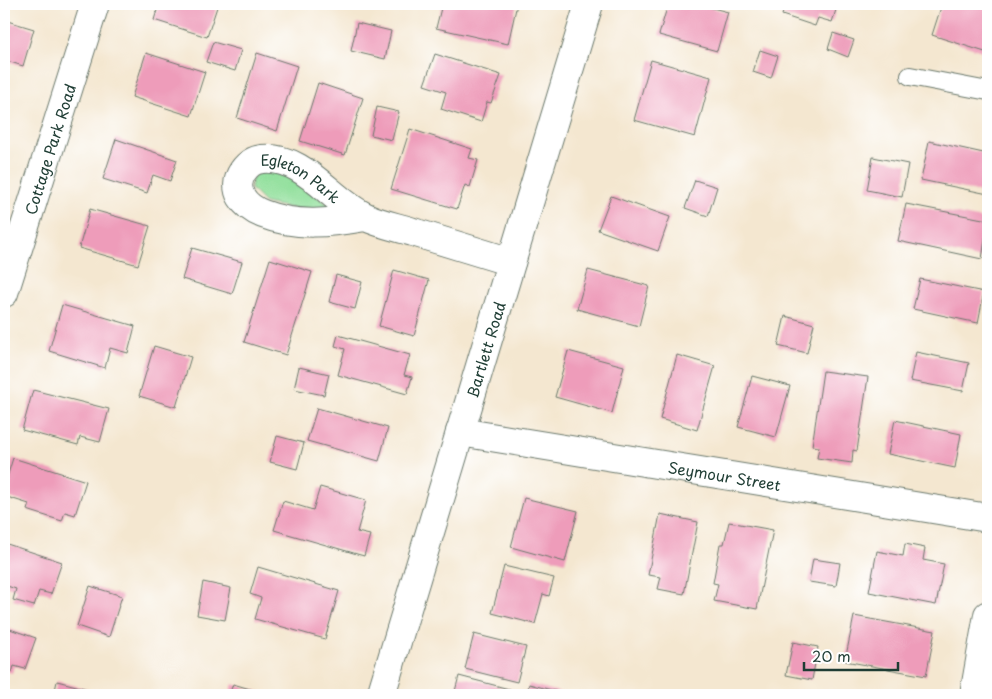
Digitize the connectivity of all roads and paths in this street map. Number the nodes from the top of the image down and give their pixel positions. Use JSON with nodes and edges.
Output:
{"nodes":[{"id":1,"x":95,"y":4,"type":"edge"},
{"id":2,"x":589,"y":4,"type":"edge"},
{"id":3,"x":910,"y":76,"type":"dead end"},
{"id":4,"x":988,"y":91,"type":"edge"},
{"id":5,"x":365,"y":217,"type":"dead end"},
{"id":6,"x":511,"y":262,"type":"junction"},
{"id":7,"x":4,"y":293,"type":"edge"},
{"id":8,"x":460,"y":432,"type":"junction"},
{"id":9,"x":988,"y":518,"type":"edge"},
{"id":10,"x":988,"y":615,"type":"edge"},
{"id":11,"x":381,"y":695,"type":"edge"},
{"id":12,"x":974,"y":695,"type":"edge"}],
"edges":[{"from":1,"to":7,"type":"street","name":"Cottage Park Road"},
{"from":2,"to":6,"type":"street","name":"Bartlett Road"},
{"from":3,"to":4,"type":"lane"},
{"from":5,"to":6,"type":"street"},
{"from":6,"to":8,"type":"street","name":"Bartlett Road"},
{"from":8,"to":9,"type":"street","name":"Seymour Street"},
{"from":8,"to":11,"type":"street","name":"Bartlett Road"},
{"from":10,"to":12,"type":"street"}]}
